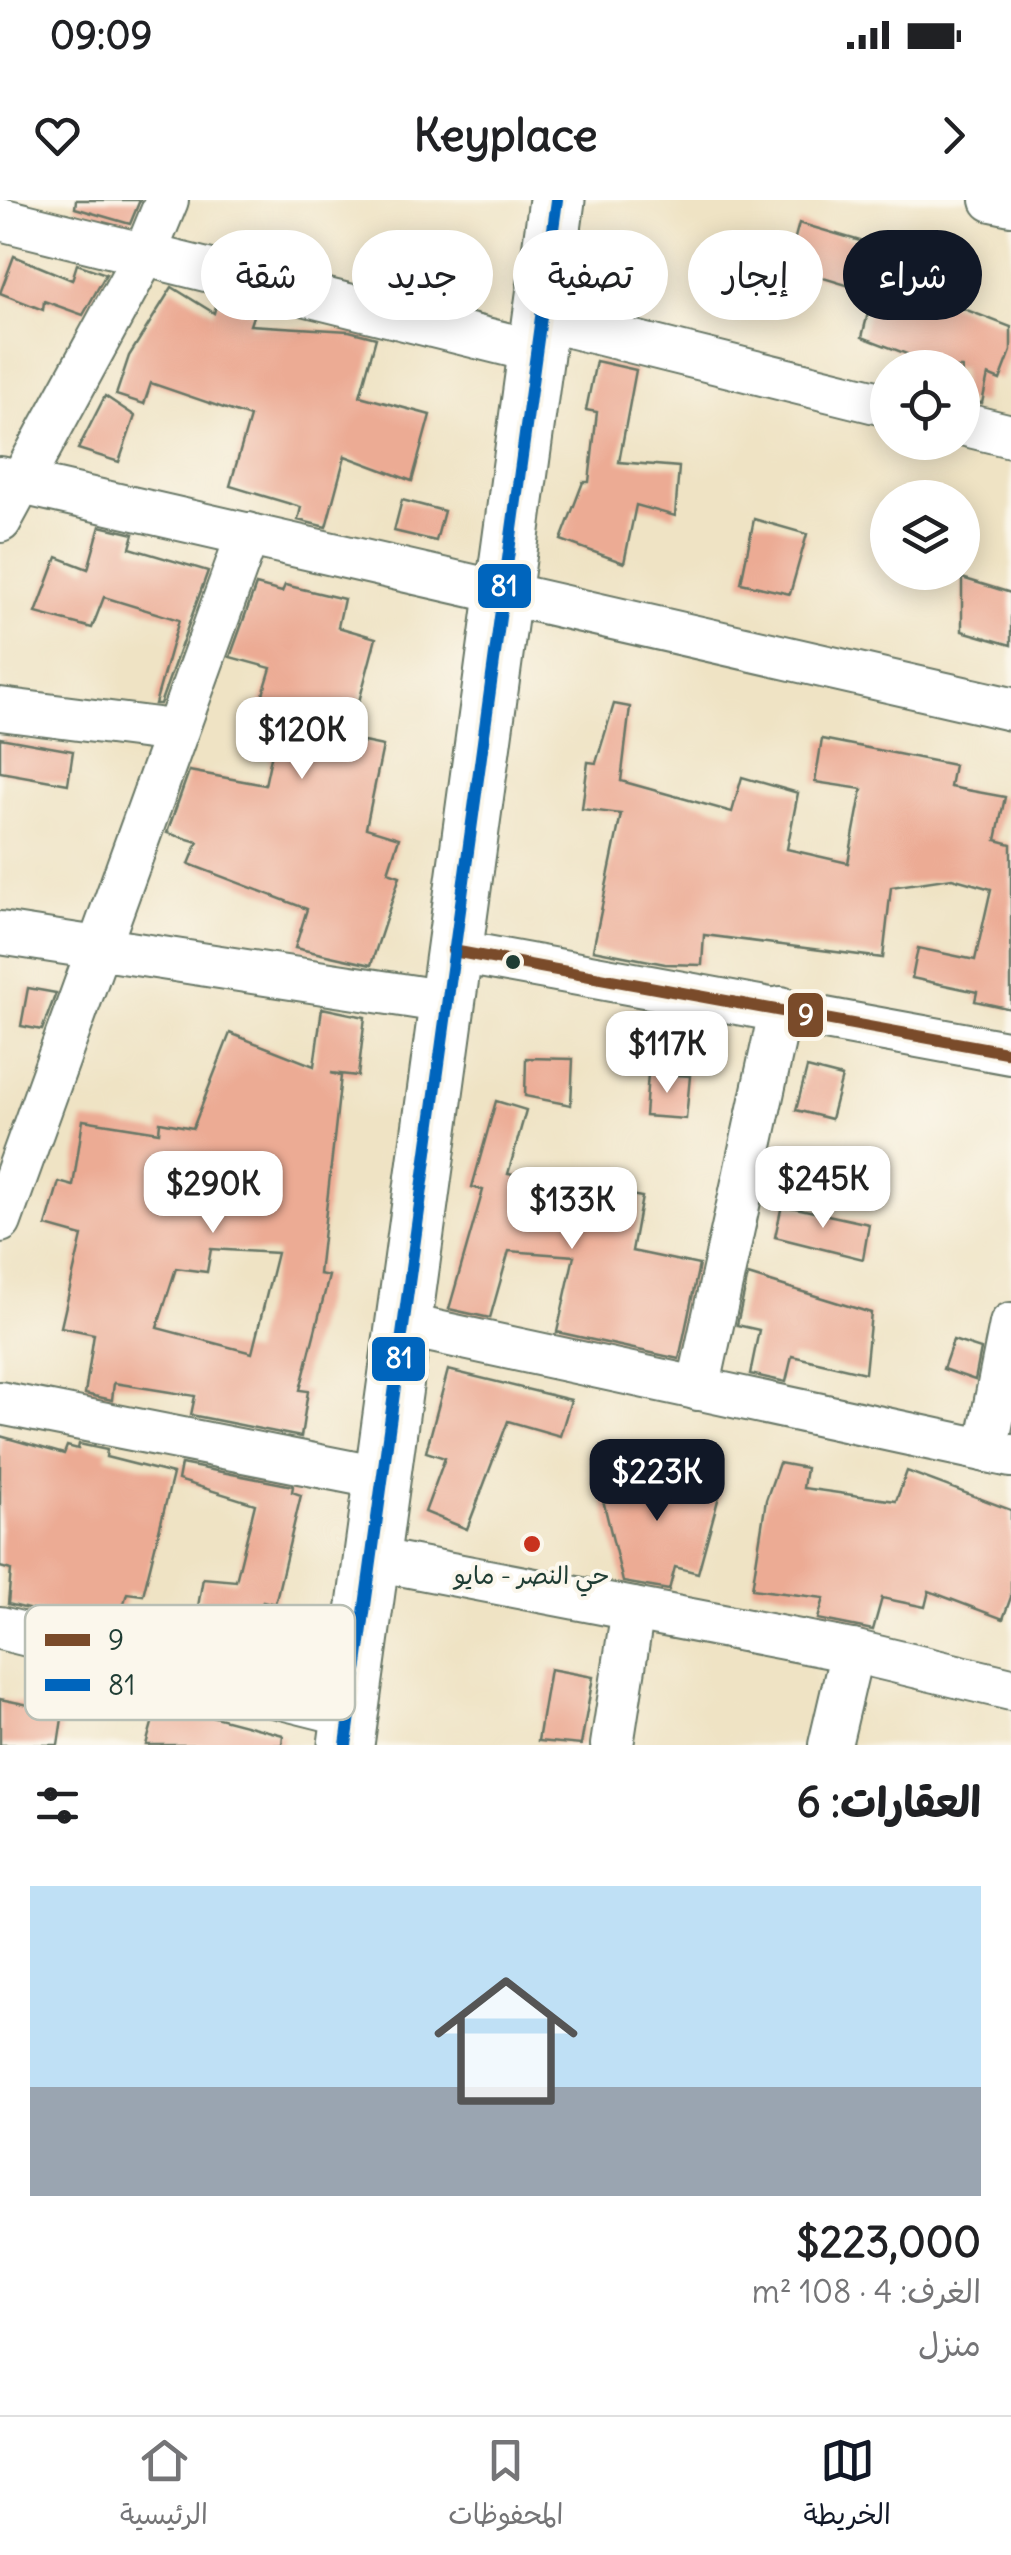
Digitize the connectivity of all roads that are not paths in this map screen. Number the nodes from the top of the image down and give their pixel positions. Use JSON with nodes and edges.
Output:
{"nodes":[{"id":1,"x":166,"y":200,"type":"edge"},
{"id":2,"x":557,"y":200,"type":"edge"},
{"id":3,"x":992,"y":200,"type":"edge"},
{"id":4,"x":1011,"y":204,"type":"edge"},
{"id":5,"x":0,"y":219,"type":"edge"},
{"id":6,"x":144,"y":256,"type":"junction"},
{"id":7,"x":540,"y":336,"type":"junction"},
{"id":8,"x":870,"y":401,"type":"edge"},
{"id":9,"x":980,"y":428,"type":"edge"},
{"id":10,"x":1011,"y":436,"type":"edge"},
{"id":11,"x":10,"y":480,"type":"edge"},
{"id":12,"x":0,"y":521,"type":"edge"},
{"id":13,"x":248,"y":534,"type":"junction"},
{"id":14,"x":504,"y":596,"type":"junction"},
{"id":15,"x":0,"y":709,"type":"edge"},
{"id":16,"x":1011,"y":709,"type":"edge"},
{"id":17,"x":173,"y":731,"type":"junction"},
{"id":18,"x":0,"y":933,"type":"edge"},
{"id":19,"x":96,"y":946,"type":"junction"},
{"id":20,"x":450,"y":976,"type":"junction"},
{"id":21,"x":781,"y":1008,"type":"junction"},
{"id":22,"x":1011,"y":1053,"type":"edge"},
{"id":23,"x":0,"y":1220,"type":"edge"},
{"id":24,"x":1011,"y":1324,"type":"edge"},
{"id":25,"x":404,"y":1325,"type":"junction"},
{"id":26,"x":698,"y":1388,"type":"junction"},
{"id":27,"x":0,"y":1403,"type":"edge"},
{"id":28,"x":999,"y":1454,"type":"edge"},
{"id":29,"x":380,"y":1478,"type":"junction"},
{"id":30,"x":368,"y":1558,"type":"junction"},
{"id":31,"x":634,"y":1609,"type":"junction"},
{"id":32,"x":0,"y":1628,"type":"edge"},
{"id":33,"x":25,"y":1635,"type":"edge"},
{"id":34,"x":852,"y":1651,"type":"junction"},
{"id":35,"x":355,"y":1670,"type":"edge"},
{"id":36,"x":1011,"y":1689,"type":"edge"},
{"id":37,"x":314,"y":1720,"type":"edge"},
{"id":38,"x":348,"y":1730,"type":"edge"},
{"id":39,"x":612,"y":1745,"type":"edge"},
{"id":40,"x":830,"y":1745,"type":"edge"}],
"edges":[{"from":1,"to":6,"type":"street"},
{"from":2,"to":7,"type":"street"},
{"from":3,"to":4,"type":"street"},
{"from":5,"to":6,"type":"street"},
{"from":6,"to":7,"type":"street"},
{"from":6,"to":11,"type":"street"},
{"from":7,"to":8,"type":"street"},
{"from":7,"to":14,"type":"street"},
{"from":9,"to":10,"type":"street"},
{"from":11,"to":12,"type":"street"},
{"from":11,"to":13,"type":"street"},
{"from":13,"to":14,"type":"street"},
{"from":13,"to":17,"type":"street"},
{"from":14,"to":16,"type":"street"},
{"from":14,"to":20,"type":"street"},
{"from":15,"to":17,"type":"street"},
{"from":17,"to":19,"type":"street"},
{"from":18,"to":19,"type":"street"},
{"from":19,"to":20,"type":"street"},
{"from":19,"to":23,"type":"street"},
{"from":20,"to":21,"type":"street"},
{"from":20,"to":25,"type":"street"},
{"from":21,"to":22,"type":"street"},
{"from":21,"to":26,"type":"street"},
{"from":24,"to":28,"type":"street"},
{"from":25,"to":26,"type":"street"},
{"from":25,"to":29,"type":"street"},
{"from":26,"to":28,"type":"street"},
{"from":27,"to":29,"type":"street"},
{"from":29,"to":30,"type":"street"},
{"from":30,"to":31,"type":"street"},
{"from":30,"to":35,"type":"street"},
{"from":31,"to":34,"type":"street"},
{"from":31,"to":39,"type":"street"},
{"from":32,"to":33,"type":"street"},
{"from":34,"to":36,"type":"street"},
{"from":34,"to":40,"type":"street"},
{"from":37,"to":38,"type":"street"}]}
